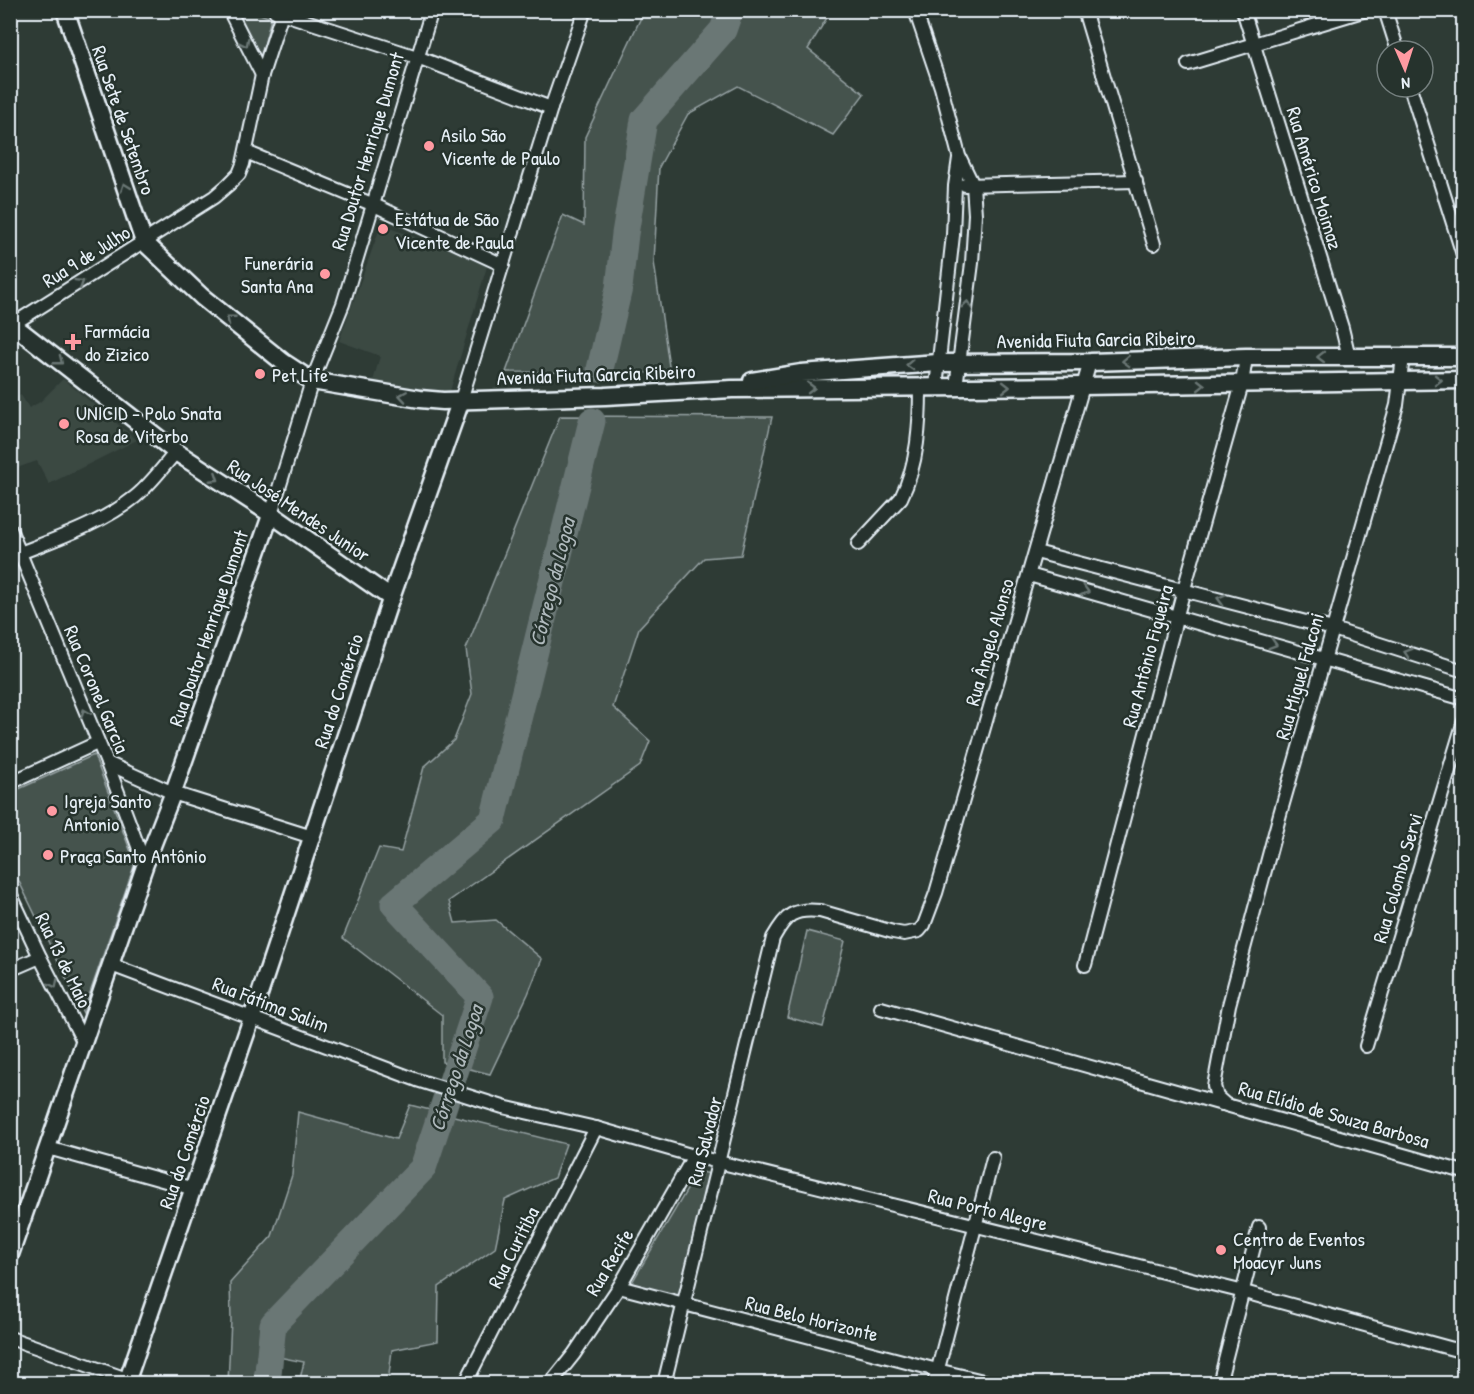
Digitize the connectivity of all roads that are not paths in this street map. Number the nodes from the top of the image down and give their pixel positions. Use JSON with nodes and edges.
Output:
{"nodes":[{"id":1,"x":65,"y":10,"type":"edge"},
{"id":2,"x":229,"y":10,"type":"edge"},
{"id":3,"x":432,"y":10,"type":"edge"},
{"id":4,"x":585,"y":10,"type":"edge"},
{"id":5,"x":915,"y":10,"type":"edge"},
{"id":6,"x":1084,"y":10,"type":"edge"},
{"id":7,"x":1243,"y":10,"type":"edge"},
{"id":8,"x":1366,"y":10,"type":"edge"},
{"id":9,"x":1385,"y":10,"type":"edge"},
{"id":10,"x":280,"y":11,"type":"edge"},
{"id":11,"x":1394,"y":39,"type":"edge"},
{"id":12,"x":1253,"y":44,"type":"junction"},
{"id":13,"x":417,"y":57,"type":"junction"},
{"id":14,"x":1188,"y":64,"type":"dead end"},
{"id":15,"x":262,"y":75,"type":"junction"},
{"id":16,"x":1414,"y":99,"type":"edge"},
{"id":17,"x":551,"y":108,"type":"junction"},
{"id":18,"x":246,"y":152,"type":"junction"},
{"id":19,"x":959,"y":156,"type":"junction"},
{"id":20,"x":1136,"y":181,"type":"junction"},
{"id":21,"x":973,"y":185,"type":"junction"},
{"id":22,"x":955,"y":186,"type":"junction"},
{"id":23,"x":374,"y":206,"type":"junction"},
{"id":24,"x":144,"y":242,"type":"junction"},
{"id":25,"x":1154,"y":244,"type":"dead end"},
{"id":26,"x":1464,"y":258,"type":"edge"},
{"id":27,"x":502,"y":265,"type":"junction"},
{"id":28,"x":11,"y":324,"type":"edge"},
{"id":29,"x":1246,"y":357,"type":"junction"},
{"id":30,"x":1348,"y":357,"type":"junction"},
{"id":31,"x":1403,"y":357,"type":"junction"},
{"id":32,"x":1464,"y":357,"type":"edge"},
{"id":33,"x":1090,"y":362,"type":"junction"},
{"id":34,"x":938,"y":363,"type":"junction"},
{"id":35,"x":960,"y":363,"type":"junction"},
{"id":36,"x":887,"y":366,"type":"junction"},
{"id":37,"x":1402,"y":380,"type":"junction"},
{"id":38,"x":1464,"y":380,"type":"edge"},
{"id":39,"x":312,"y":381,"type":"junction"},
{"id":40,"x":1242,"y":384,"type":"junction"},
{"id":41,"x":1082,"y":386,"type":"junction"},
{"id":42,"x":887,"y":387,"type":"junction"},
{"id":43,"x":928,"y":387,"type":"junction"},
{"id":44,"x":956,"y":387,"type":"junction"},
{"id":45,"x":732,"y":389,"type":"junction"},
{"id":46,"x":461,"y":400,"type":"junction"},
{"id":47,"x":176,"y":452,"type":"junction"},
{"id":48,"x":271,"y":514,"type":"junction"},
{"id":49,"x":10,"y":529,"type":"edge"},
{"id":50,"x":858,"y":544,"type":"dead end"},
{"id":51,"x":1036,"y":552,"type":"junction"},
{"id":52,"x":15,"y":555,"type":"edge"},
{"id":53,"x":1029,"y":575,"type":"junction"},
{"id":54,"x":1184,"y":589,"type":"junction"},
{"id":55,"x":391,"y":598,"type":"junction"},
{"id":56,"x":1178,"y":617,"type":"junction"},
{"id":57,"x":1333,"y":629,"type":"junction"},
{"id":58,"x":1323,"y":658,"type":"junction"},
{"id":59,"x":1464,"y":671,"type":"edge"},
{"id":60,"x":1464,"y":699,"type":"edge"},
{"id":61,"x":1464,"y":721,"type":"edge"},
{"id":62,"x":98,"y":743,"type":"junction"},
{"id":63,"x":107,"y":763,"type":"junction"},
{"id":64,"x":10,"y":783,"type":"edge"},
{"id":65,"x":173,"y":793,"type":"junction"},
{"id":66,"x":312,"y":837,"type":"junction"},
{"id":67,"x":145,"y":865,"type":"junction"},
{"id":68,"x":10,"y":893,"type":"edge"},
{"id":69,"x":792,"y":914,"type":"joint"},
{"id":70,"x":40,"y":957,"type":"junction"},
{"id":71,"x":111,"y":965,"type":"junction"},
{"id":72,"x":1085,"y":965,"type":"dead end"},
{"id":73,"x":10,"y":970,"type":"edge"},
{"id":74,"x":1229,"y":1005,"type":"joint"},
{"id":75,"x":881,"y":1008,"type":"dead end"},
{"id":76,"x":252,"y":1017,"type":"junction"},
{"id":77,"x":84,"y":1043,"type":"junction"},
{"id":78,"x":1366,"y":1046,"type":"dead end"},
{"id":79,"x":1226,"y":1105,"type":"junction"},
{"id":80,"x":503,"y":1107,"type":"joint"},
{"id":81,"x":596,"y":1128,"type":"junction"},
{"id":82,"x":48,"y":1148,"type":"junction"},
{"id":83,"x":694,"y":1156,"type":"junction"},
{"id":84,"x":993,"y":1158,"type":"dead end"},
{"id":85,"x":720,"y":1161,"type":"junction"},
{"id":86,"x":1464,"y":1172,"type":"edge"},
{"id":87,"x":194,"y":1189,"type":"junction"},
{"id":88,"x":976,"y":1227,"type":"junction"},
{"id":89,"x":1259,"y":1227,"type":"dead end"},
{"id":90,"x":10,"y":1256,"type":"edge"},
{"id":91,"x":619,"y":1287,"type":"junction"},
{"id":92,"x":1244,"y":1292,"type":"junction"},
{"id":93,"x":684,"y":1305,"type":"junction"},
{"id":94,"x":10,"y":1338,"type":"edge"},
{"id":95,"x":1464,"y":1352,"type":"edge"},
{"id":96,"x":937,"y":1370,"type":"junction"},
{"id":97,"x":132,"y":1382,"type":"edge"},
{"id":98,"x":465,"y":1383,"type":"edge"},
{"id":99,"x":550,"y":1383,"type":"edge"},
{"id":100,"x":664,"y":1383,"type":"edge"},
{"id":101,"x":934,"y":1383,"type":"edge"},
{"id":102,"x":996,"y":1383,"type":"edge"},
{"id":103,"x":1219,"y":1383,"type":"edge"}],
"edges":[{"from":24,"to":1,"type":"main road","name":"Rua Sete de Setembro","one_way":true},
{"from":2,"to":15,"type":"street","one_way":true},
{"from":3,"to":13,"type":"street","name":"Rua Doutor Henrique Dumont"},
{"from":4,"to":17,"type":"street","name":"Rua do Comércio"},
{"from":5,"to":19,"type":"street"},
{"from":6,"to":20,"type":"street"},
{"from":7,"to":12,"type":"street","name":"Rua Américo Moimaz"},
{"from":8,"to":12,"type":"street"},
{"from":9,"to":11,"type":"street"},
{"from":10,"to":13,"type":"street"},
{"from":10,"to":15,"type":"street"},
{"from":12,"to":14,"type":"street"},
{"from":12,"to":30,"type":"street","name":"Rua Américo Moimaz"},
{"from":13,"to":17,"type":"street"},
{"from":13,"to":23,"type":"street","name":"Rua Doutor Henrique Dumont"},
{"from":15,"to":18,"type":"street"},
{"from":16,"to":26,"type":"street"},
{"from":17,"to":27,"type":"street","name":"Rua do Comércio"},
{"from":18,"to":23,"type":"street"},
{"from":18,"to":24,"type":"street","name":"Rua 9 de Julho"},
{"from":19,"to":21,"type":"street"},
{"from":19,"to":22,"type":"street"},
{"from":20,"to":21,"type":"street"},
{"from":20,"to":25,"type":"street"},
{"from":21,"to":22,"type":"street"},
{"from":35,"to":21,"type":"street","one_way":true},
{"from":22,"to":34,"type":"street"},
{"from":23,"to":27,"type":"street"},
{"from":23,"to":39,"type":"street","name":"Rua Doutor Henrique Dumont"},
{"from":28,"to":24,"type":"street","name":"Rua 9 de Julho","one_way":true},
{"from":39,"to":24,"type":"main road","one_way":true},
{"from":27,"to":46,"type":"street","name":"Rua do Comércio"},
{"from":28,"to":47,"type":"main road","name":"Rua José Mendes Junior","one_way":true},
{"from":30,"to":29,"type":"main road","name":"Avenida Fiuta Garcia Ribeiro","one_way":true},
{"from":29,"to":33,"type":"main road","name":"Avenida Fiuta Garcia Ribeiro","one_way":true},
{"from":29,"to":40,"type":"street","name":"Rua Antônio Figueira"},
{"from":30,"to":31,"type":"main road","name":"Avenida Fiuta Garcia Ribeiro"},
{"from":31,"to":32,"type":"main road","name":"Avenida Fiuta Garcia Ribeiro"},
{"from":31,"to":37,"type":"street","name":"Rua Miguel Falconi"},
{"from":33,"to":35,"type":"main road","name":"Avenida Fiuta Garcia Ribeiro"},
{"from":33,"to":41,"type":"street","name":"Rua Ângelo Alonso"},
{"from":34,"to":35,"type":"main road","name":"Avenida Fiuta Garcia Ribeiro"},
{"from":34,"to":36,"type":"main road","name":"Avenida Fiuta Garcia Ribeiro","one_way":true},
{"from":34,"to":43,"type":"street"},
{"from":35,"to":44,"type":"street"},
{"from":36,"to":42,"type":"main road"},
{"from":36,"to":45,"type":"main road","name":"Avenida Fiuta Garcia Ribeiro"},
{"from":37,"to":38,"type":"main road","name":"Avenida Fiuta Garcia Ribeiro","one_way":true},
{"from":37,"to":40,"type":"main road","name":"Avenida Fiuta Garcia Ribeiro"},
{"from":37,"to":57,"type":"street","name":"Rua Miguel Falconi"},
{"from":46,"to":39,"type":"main road","name":"Avenida Fiuta Garcia Ribeiro","one_way":true},
{"from":39,"to":48,"type":"street","name":"Rua Doutor Henrique Dumont"},
{"from":41,"to":40,"type":"main road","name":"Avenida Fiuta Garcia Ribeiro","one_way":true},
{"from":40,"to":54,"type":"street","name":"Rua Antônio Figueira"},
{"from":44,"to":41,"type":"main road","name":"Avenida Fiuta Garcia Ribeiro","one_way":true},
{"from":41,"to":51,"type":"street","name":"Rua Ângelo Alonso"},
{"from":42,"to":43,"type":"main road","name":"Avenida Fiuta Garcia Ribeiro"},
{"from":45,"to":42,"type":"main road","name":"Avenida Fiuta Garcia Ribeiro","one_way":true},
{"from":43,"to":44,"type":"main road","name":"Avenida Fiuta Garcia Ribeiro"},
{"from":43,"to":50,"type":"street"},
{"from":45,"to":46,"type":"main road","name":"Avenida Fiuta Garcia Ribeiro"},
{"from":46,"to":55,"type":"main road","name":"Rua do Comércio"},
{"from":47,"to":48,"type":"main road","name":"Rua José Mendes Junior","one_way":true},
{"from":47,"to":52,"type":"street"},
{"from":48,"to":55,"type":"main road","name":"Rua José Mendes Junior"},
{"from":48,"to":65,"type":"street","name":"Rua Doutor Henrique Dumont"},
{"from":49,"to":52,"type":"street","name":"Rua Coronel Garcia"},
{"from":51,"to":53,"type":"street","name":"Rua Ângelo Alonso"},
{"from":51,"to":54,"type":"street"},
{"from":62,"to":52,"type":"street","name":"Rua Coronel Garcia","one_way":true},
{"from":53,"to":56,"type":"street","one_way":true},
{"from":53,"to":69,"type":"street","name":"Rua Ângelo Alonso"},
{"from":54,"to":56,"type":"street","name":"Rua Antônio Figueira"},
{"from":57,"to":54,"type":"street","one_way":true},
{"from":55,"to":66,"type":"street","name":"Rua do Comércio"},
{"from":56,"to":58,"type":"street","one_way":true},
{"from":56,"to":72,"type":"street","name":"Rua Antônio Figueira"},
{"from":57,"to":58,"type":"street","name":"Rua Miguel Falconi"},
{"from":59,"to":57,"type":"street","one_way":true},
{"from":58,"to":60,"type":"street"},
{"from":58,"to":74,"type":"street","name":"Rua Miguel Falconi"},
{"from":61,"to":78,"type":"street","name":"Rua Colombo Servi"},
{"from":62,"to":63,"type":"street","name":"Rua Coronel Garcia"},
{"from":62,"to":64,"type":"street"},
{"from":63,"to":65,"type":"street"},
{"from":63,"to":67,"type":"street","name":"Rua Coronel Garcia"},
{"from":65,"to":66,"type":"street"},
{"from":65,"to":67,"type":"street","name":"Rua Doutor Henrique Dumont"},
{"from":66,"to":76,"type":"street","name":"Rua do Comércio"},
{"from":67,"to":71,"type":"street","name":"Rua Doutor Henrique Dumont"},
{"from":68,"to":70,"type":"street","name":"Rua 13 de Maio"},
{"from":69,"to":85,"type":"street","name":"Rua Salvador"},
{"from":70,"to":73,"type":"street"},
{"from":70,"to":77,"type":"street","name":"Rua 13 de Maio","one_way":true},
{"from":71,"to":76,"type":"street","name":"Rua Fátima Salim"},
{"from":71,"to":77,"type":"street","name":"Rua Doutor Henrique Dumont"},
{"from":74,"to":79,"type":"street","name":"Rua Elídio de Souza Barbosa"},
{"from":75,"to":79,"type":"street"},
{"from":76,"to":80,"type":"street","name":"Rua Fátima Salim"},
{"from":76,"to":87,"type":"street","name":"Rua do Comércio"},
{"from":77,"to":82,"type":"street","name":"Rua Doutor Henrique Dumont"},
{"from":79,"to":86,"type":"street","name":"Rua Elídio de Souza Barbosa"},
{"from":80,"to":81,"type":"street","name":"Rua Porto Alegre"},
{"from":81,"to":83,"type":"street","name":"Rua Porto Alegre"},
{"from":81,"to":98,"type":"street","name":"Rua Curitiba"},
{"from":82,"to":87,"type":"street"},
{"from":82,"to":90,"type":"street","name":"Rua Doutor Henrique Dumont"},
{"from":83,"to":85,"type":"street","name":"Rua Porto Alegre"},
{"from":83,"to":91,"type":"street","name":"Rua Recife"},
{"from":84,"to":88,"type":"street"},
{"from":85,"to":88,"type":"street","name":"Rua Porto Alegre"},
{"from":85,"to":93,"type":"street","name":"Rua Salvador"},
{"from":87,"to":97,"type":"street","name":"Rua do Comércio"},
{"from":88,"to":92,"type":"street","name":"Rua Porto Alegre"},
{"from":88,"to":96,"type":"street"},
{"from":89,"to":92,"type":"street"},
{"from":91,"to":93,"type":"street","name":"Rua Belo Horizonte"},
{"from":91,"to":99,"type":"street","name":"Rua Recife"},
{"from":92,"to":95,"type":"street","name":"Rua Porto Alegre"},
{"from":92,"to":103,"type":"street"},
{"from":93,"to":96,"type":"street","name":"Rua Belo Horizonte"},
{"from":93,"to":100,"type":"street","name":"Rua Salvador"},
{"from":94,"to":97,"type":"street"},
{"from":96,"to":101,"type":"street"},
{"from":96,"to":102,"type":"street","name":"Rua Belo Horizonte"}]}
